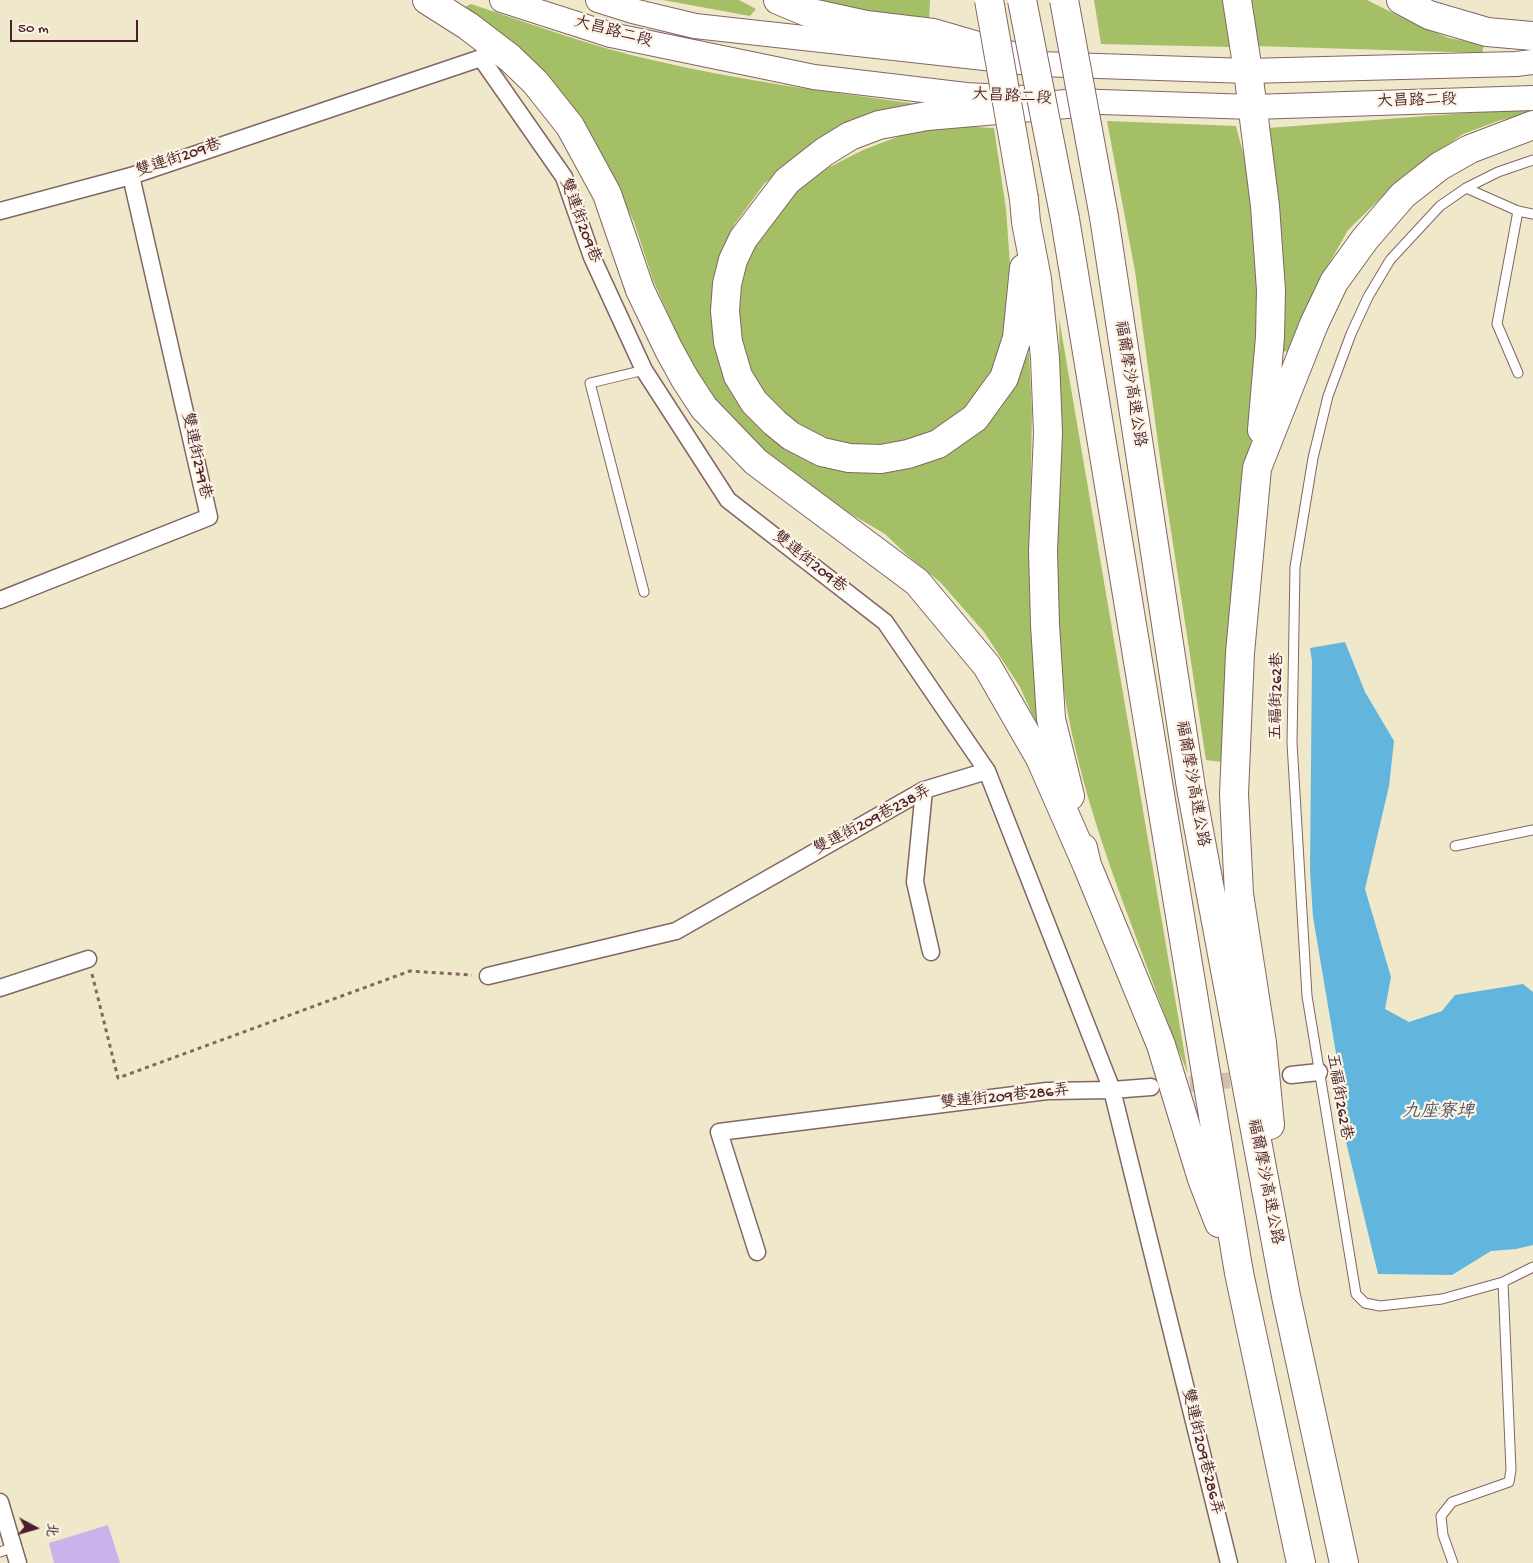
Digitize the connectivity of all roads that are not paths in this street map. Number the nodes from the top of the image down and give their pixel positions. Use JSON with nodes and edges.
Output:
{"nodes":[{"id":1,"x":427,"y":0,"type":"edge"},
{"id":2,"x":502,"y":0,"type":"edge"},
{"id":3,"x":598,"y":0,"type":"edge"},
{"id":4,"x":778,"y":0,"type":"edge"},
{"id":5,"x":989,"y":0,"type":"edge"},
{"id":6,"x":1022,"y":0,"type":"edge"},
{"id":7,"x":1064,"y":0,"type":"edge"},
{"id":8,"x":1238,"y":0,"type":"edge"},
{"id":9,"x":1401,"y":0,"type":"edge"},
{"id":10,"x":1533,"y":36,"type":"edge"},
{"id":11,"x":1533,"y":62,"type":"edge"},
{"id":12,"x":1039,"y":64,"type":"junction"},
{"id":13,"x":1248,"y":71,"type":"junction"},
{"id":14,"x":1533,"y":98,"type":"edge"},
{"id":15,"x":1090,"y":102,"type":"junction"},
{"id":16,"x":1253,"y":107,"type":"junction"},
{"id":17,"x":1533,"y":126,"type":"edge"},
{"id":18,"x":1533,"y":160,"type":"edge"},
{"id":19,"x":131,"y":176,"type":"junction"},
{"id":20,"x":1466,"y":188,"type":"junction"},
{"id":21,"x":1025,"y":210,"type":"junction"},
{"id":22,"x":0,"y":211,"type":"edge"},
{"id":23,"x":1518,"y":211,"type":"junction"},
{"id":24,"x":1533,"y":214,"type":"edge"},
{"id":25,"x":644,"y":370,"type":"junction"},
{"id":26,"x":1518,"y":373,"type":"dead end"},
{"id":27,"x":1257,"y":468,"type":"junction"},
{"id":28,"x":644,"y":592,"type":"dead end"},
{"id":29,"x":0,"y":600,"type":"edge"},
{"id":30,"x":987,"y":770,"type":"junction"},
{"id":31,"x":924,"y":790,"type":"junction"},
{"id":32,"x":1533,"y":830,"type":"edge"},
{"id":33,"x":1455,"y":846,"type":"dead end"},
{"id":34,"x":1087,"y":865,"type":"junction"},
{"id":35,"x":931,"y":952,"type":"dead end"},
{"id":36,"x":88,"y":958,"type":"road end"},
{"id":37,"x":488,"y":976,"type":"road end"},
{"id":38,"x":0,"y":988,"type":"edge"},
{"id":39,"x":1319,"y":1072,"type":"junction"},
{"id":40,"x":1291,"y":1075,"type":"tunnel mouth"},
{"id":41,"x":1151,"y":1087,"type":"tunnel mouth"},
{"id":42,"x":1112,"y":1090,"type":"junction"},
{"id":43,"x":757,"y":1252,"type":"dead end"},
{"id":44,"x":1533,"y":1267,"type":"edge"},
{"id":45,"x":1238,"y":1273,"type":"junction"},
{"id":46,"x":1503,"y":1282,"type":"junction"},
{"id":47,"x":1286,"y":1296,"type":"junction"},
{"id":48,"x":0,"y":1502,"type":"edge"},
{"id":49,"x":11,"y":1554,"type":"edge"},
{"id":50,"x":1229,"y":1563,"type":"edge"},
{"id":51,"x":1301,"y":1563,"type":"edge"},
{"id":52,"x":1344,"y":1563,"type":"edge"},
{"id":53,"x":1453,"y":1563,"type":"edge"}],
"edges":[{"from":1,"to":34,"type":"highway"},
{"from":2,"to":15,"type":"main road","name":"大昌路二段"},
{"from":3,"to":12,"type":"main road","name":"大昌路二段"},
{"from":4,"to":12,"type":"highway"},
{"from":5,"to":21,"type":"highway","bridge":true},
{"from":6,"to":45,"type":"highway","name":"福爾摩沙高速公路","bridge":true},
{"from":7,"to":47,"type":"highway","name":"福爾摩沙高速公路","bridge":true},
{"from":8,"to":13,"type":"highway"},
{"from":9,"to":10,"type":"highway"},
{"from":11,"to":13,"type":"main road","name":"大昌路二段"},
{"from":12,"to":13,"type":"main road","name":"大昌路二段"},
{"from":13,"to":16,"type":"highway"},
{"from":14,"to":16,"type":"main road","name":"大昌路二段"},
{"from":15,"to":16,"type":"main road","name":"大昌路二段"},
{"from":15,"to":21,"type":"highway"},
{"from":16,"to":27,"type":"highway"},
{"from":17,"to":27,"type":"highway"},
{"from":18,"to":20,"type":"lane","name":"五福街262巷"},
{"from":19,"to":22,"type":"street","name":"雙連街209巷"},
{"from":19,"to":25,"type":"street","name":"雙連街209巷"},
{"from":19,"to":29,"type":"street","name":"雙連街279巷"},
{"from":20,"to":23,"type":"lane"},
{"from":20,"to":39,"type":"lane","name":"五福街262巷"},
{"from":21,"to":34,"type":"highway"},
{"from":23,"to":24,"type":"lane"},
{"from":23,"to":26,"type":"lane"},
{"from":25,"to":28,"type":"lane"},
{"from":25,"to":30,"type":"street","name":"雙連街209巷"},
{"from":27,"to":47,"type":"highway"},
{"from":30,"to":31,"type":"street","name":"雙連街209巷238弄"},
{"from":30,"to":42,"type":"street"},
{"from":31,"to":35,"type":"street"},
{"from":31,"to":37,"type":"street","name":"雙連街209巷238弄"},
{"from":32,"to":33,"type":"lane"},
{"from":34,"to":45,"type":"highway"},
{"from":36,"to":38,"type":"street"},
{"from":39,"to":40,"type":"street"},
{"from":39,"to":46,"type":"lane","name":"五福街262巷"},
{"from":41,"to":42,"type":"street"},
{"from":42,"to":43,"type":"street","name":"雙連街209巷286弄"},
{"from":42,"to":50,"type":"street","name":"雙連街209巷286弄"},
{"from":44,"to":46,"type":"lane"},
{"from":45,"to":51,"type":"highway","name":"福爾摩沙高速公路"},
{"from":46,"to":53,"type":"lane"},
{"from":47,"to":52,"type":"highway","name":"福爾摩沙高速公路"},
{"from":48,"to":49,"type":"street"}]}
